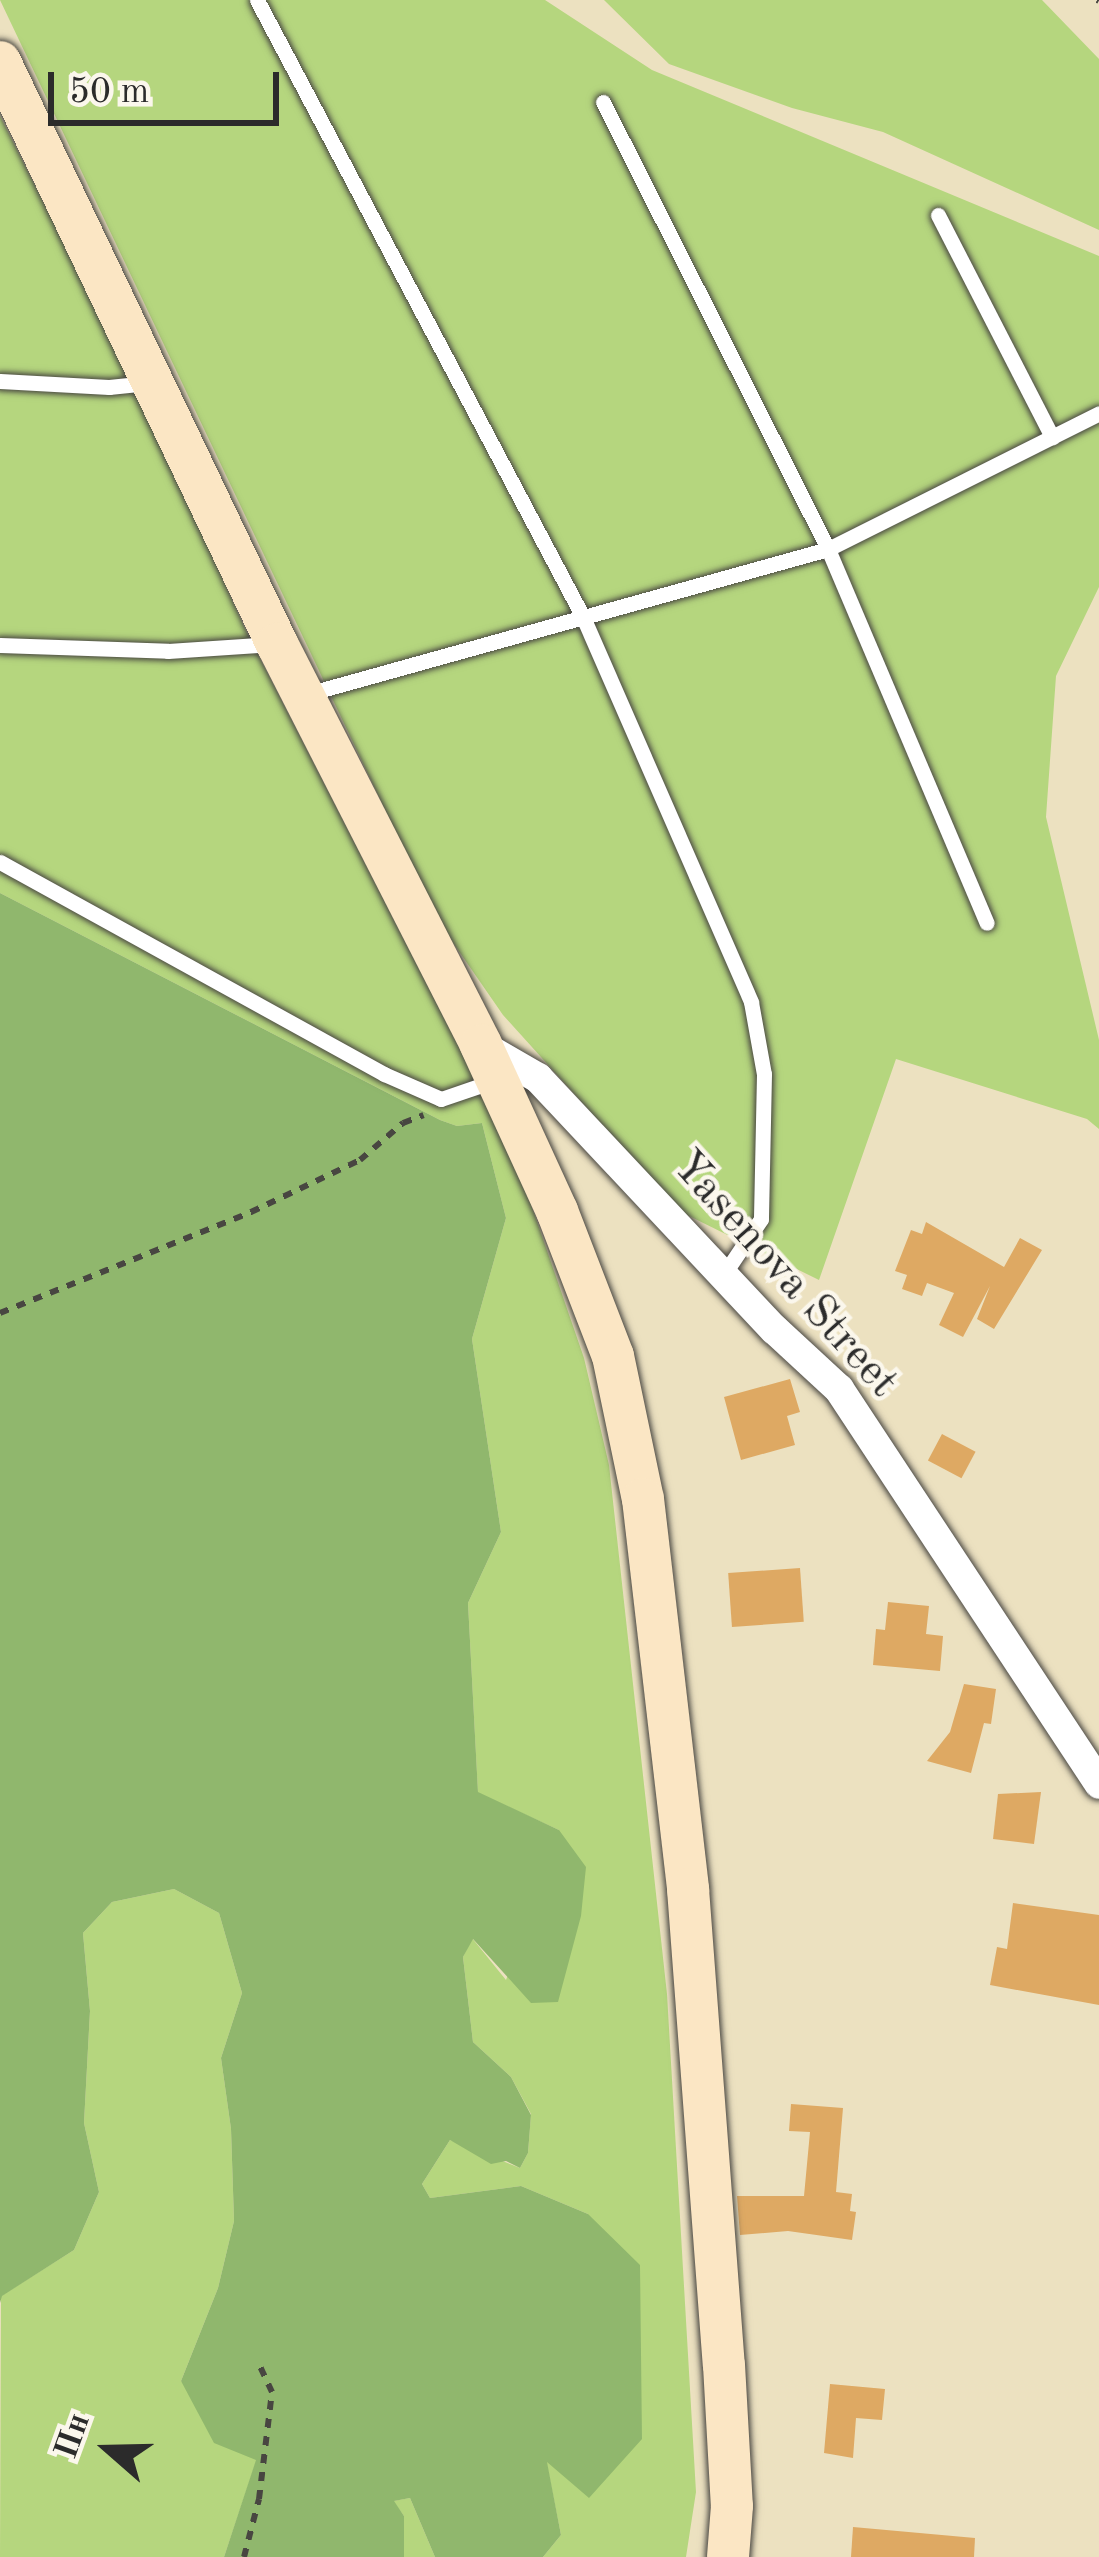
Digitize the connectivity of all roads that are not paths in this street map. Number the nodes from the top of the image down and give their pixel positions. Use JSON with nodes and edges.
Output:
{"nodes":[{"id":1,"x":257,"y":0,"type":"edge"},
{"id":2,"x":0,"y":62,"type":"edge"},
{"id":3,"x":603,"y":102,"type":"dead end"},
{"id":4,"x":938,"y":215,"type":"dead end"},
{"id":5,"x":0,"y":381,"type":"edge"},
{"id":6,"x":157,"y":382,"type":"junction"},
{"id":7,"x":1099,"y":412,"type":"edge"},
{"id":8,"x":1052,"y":436,"type":"junction"},
{"id":9,"x":828,"y":549,"type":"junction"},
{"id":10,"x":583,"y":617,"type":"junction"},
{"id":11,"x":277,"y":644,"type":"junction"},
{"id":12,"x":0,"y":645,"type":"edge"},
{"id":13,"x":304,"y":694,"type":"junction"},
{"id":14,"x":0,"y":862,"type":"edge"},
{"id":15,"x":987,"y":923,"type":"dead end"},
{"id":16,"x":479,"y":1073,"type":"junction"},
{"id":17,"x":724,"y":1274,"type":"junction"},
{"id":18,"x":1099,"y":1784,"type":"edge"},
{"id":19,"x":728,"y":2557,"type":"edge"}],
"edges":[{"from":1,"to":10,"type":"lane"},
{"from":2,"to":6,"type":"street"},
{"from":3,"to":9,"type":"lane"},
{"from":4,"to":8,"type":"lane"},
{"from":5,"to":6,"type":"lane"},
{"from":6,"to":11,"type":"street"},
{"from":7,"to":8,"type":"lane"},
{"from":8,"to":9,"type":"lane"},
{"from":9,"to":10,"type":"lane"},
{"from":9,"to":15,"type":"lane"},
{"from":10,"to":13,"type":"lane"},
{"from":10,"to":17,"type":"lane"},
{"from":11,"to":12,"type":"lane"},
{"from":11,"to":13,"type":"street"},
{"from":13,"to":16,"type":"street"},
{"from":14,"to":16,"type":"lane"},
{"from":16,"to":17,"type":"street","name":"Yasenova Street"},
{"from":16,"to":19,"type":"street"},
{"from":17,"to":18,"type":"street","name":"Yasenova Street"}]}
